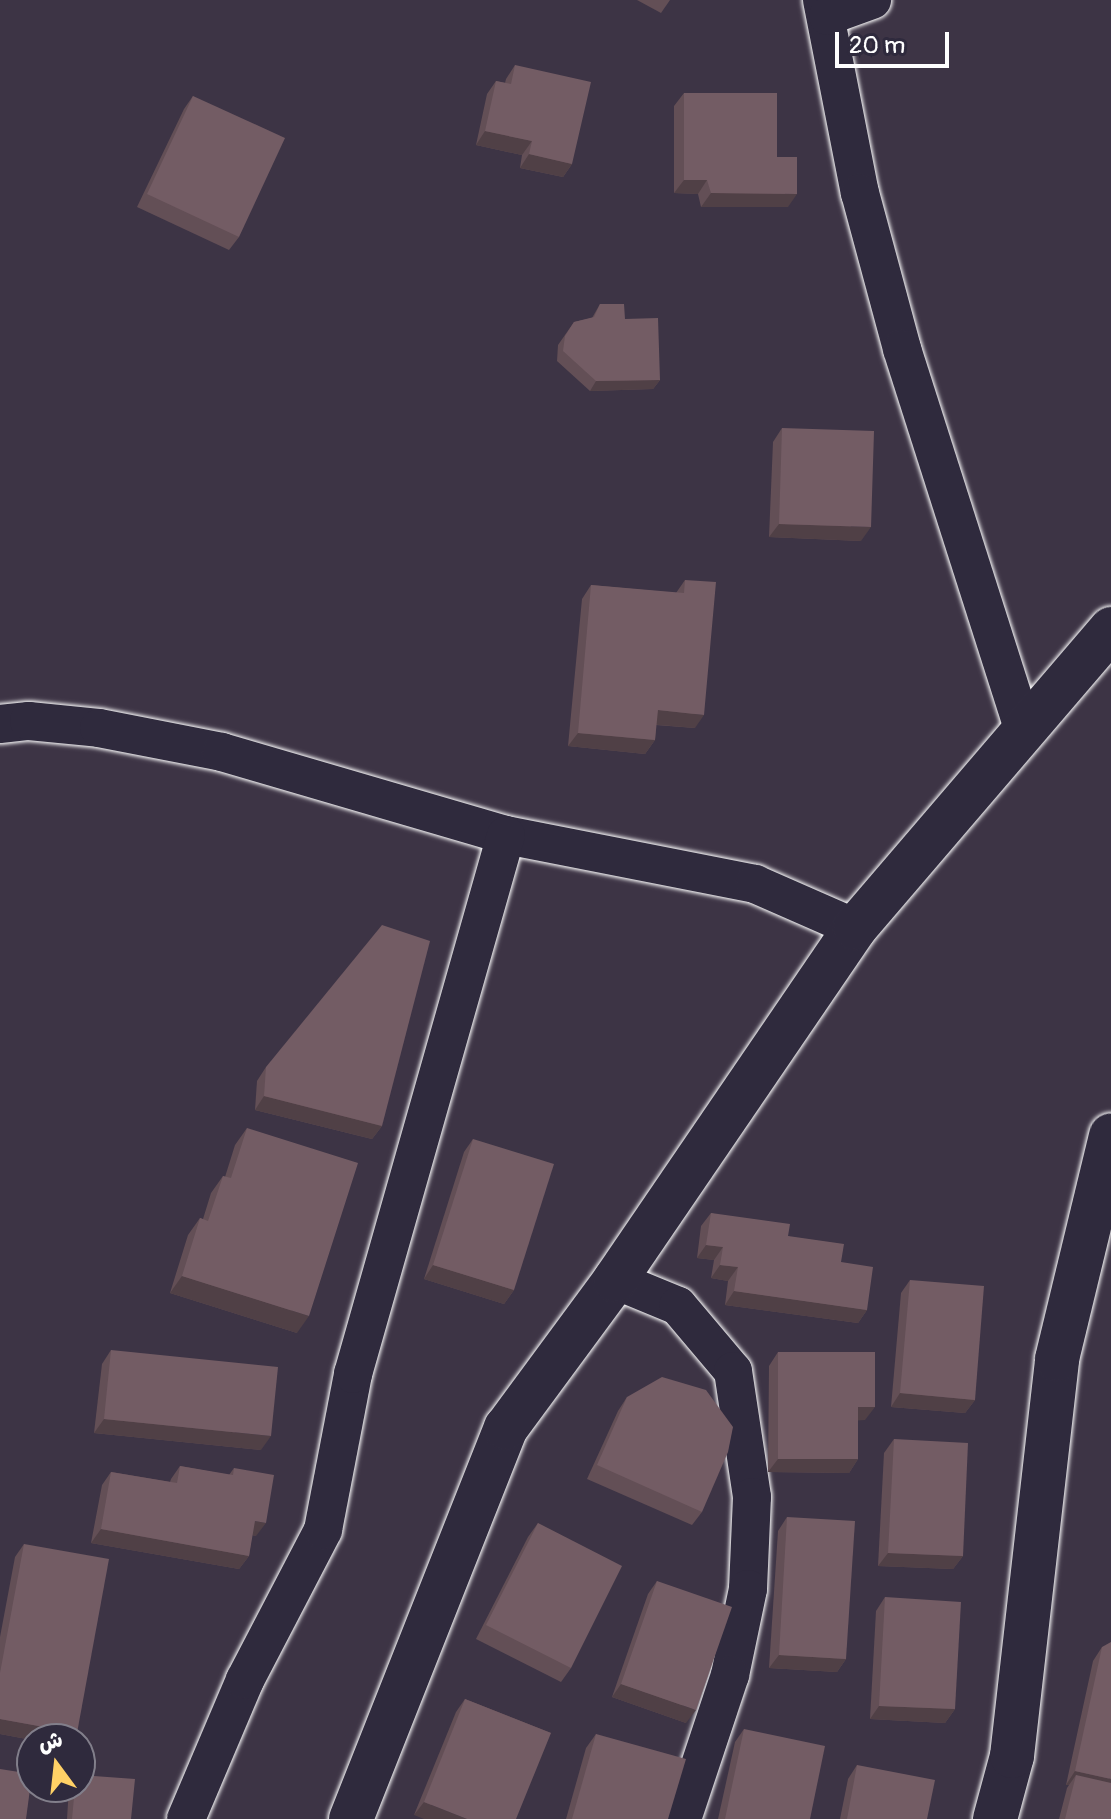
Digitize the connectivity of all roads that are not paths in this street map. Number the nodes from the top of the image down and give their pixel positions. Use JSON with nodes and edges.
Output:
{"nodes":[{"id":1,"x":872,"y":0,"type":"edge"},
{"id":2,"x":825,"y":8,"type":"edge"},
{"id":3,"x":1111,"y":629,"type":"edge"},
{"id":4,"x":0,"y":724,"type":"edge"},
{"id":5,"x":1023,"y":728,"type":"junction"},
{"id":6,"x":506,"y":835,"type":"junction"},
{"id":7,"x":855,"y":928,"type":"junction"},
{"id":8,"x":1111,"y":1135,"type":"edge"},
{"id":9,"x":615,"y":1280,"type":"junction"},
{"id":10,"x":186,"y":1819,"type":"edge"},
{"id":11,"x":351,"y":1819,"type":"edge"},
{"id":12,"x":682,"y":1819,"type":"edge"},
{"id":13,"x":995,"y":1819,"type":"edge"}],
"edges":[{"from":1,"to":2,"type":"street"},
{"from":2,"to":5,"type":"street"},
{"from":3,"to":5,"type":"main road"},
{"from":4,"to":6,"type":"street"},
{"from":5,"to":7,"type":"main road"},
{"from":6,"to":7,"type":"street"},
{"from":6,"to":10,"type":"street"},
{"from":7,"to":9,"type":"main road"},
{"from":8,"to":13,"type":"main road"},
{"from":9,"to":11,"type":"main road"},
{"from":9,"to":12,"type":"street"}]}
